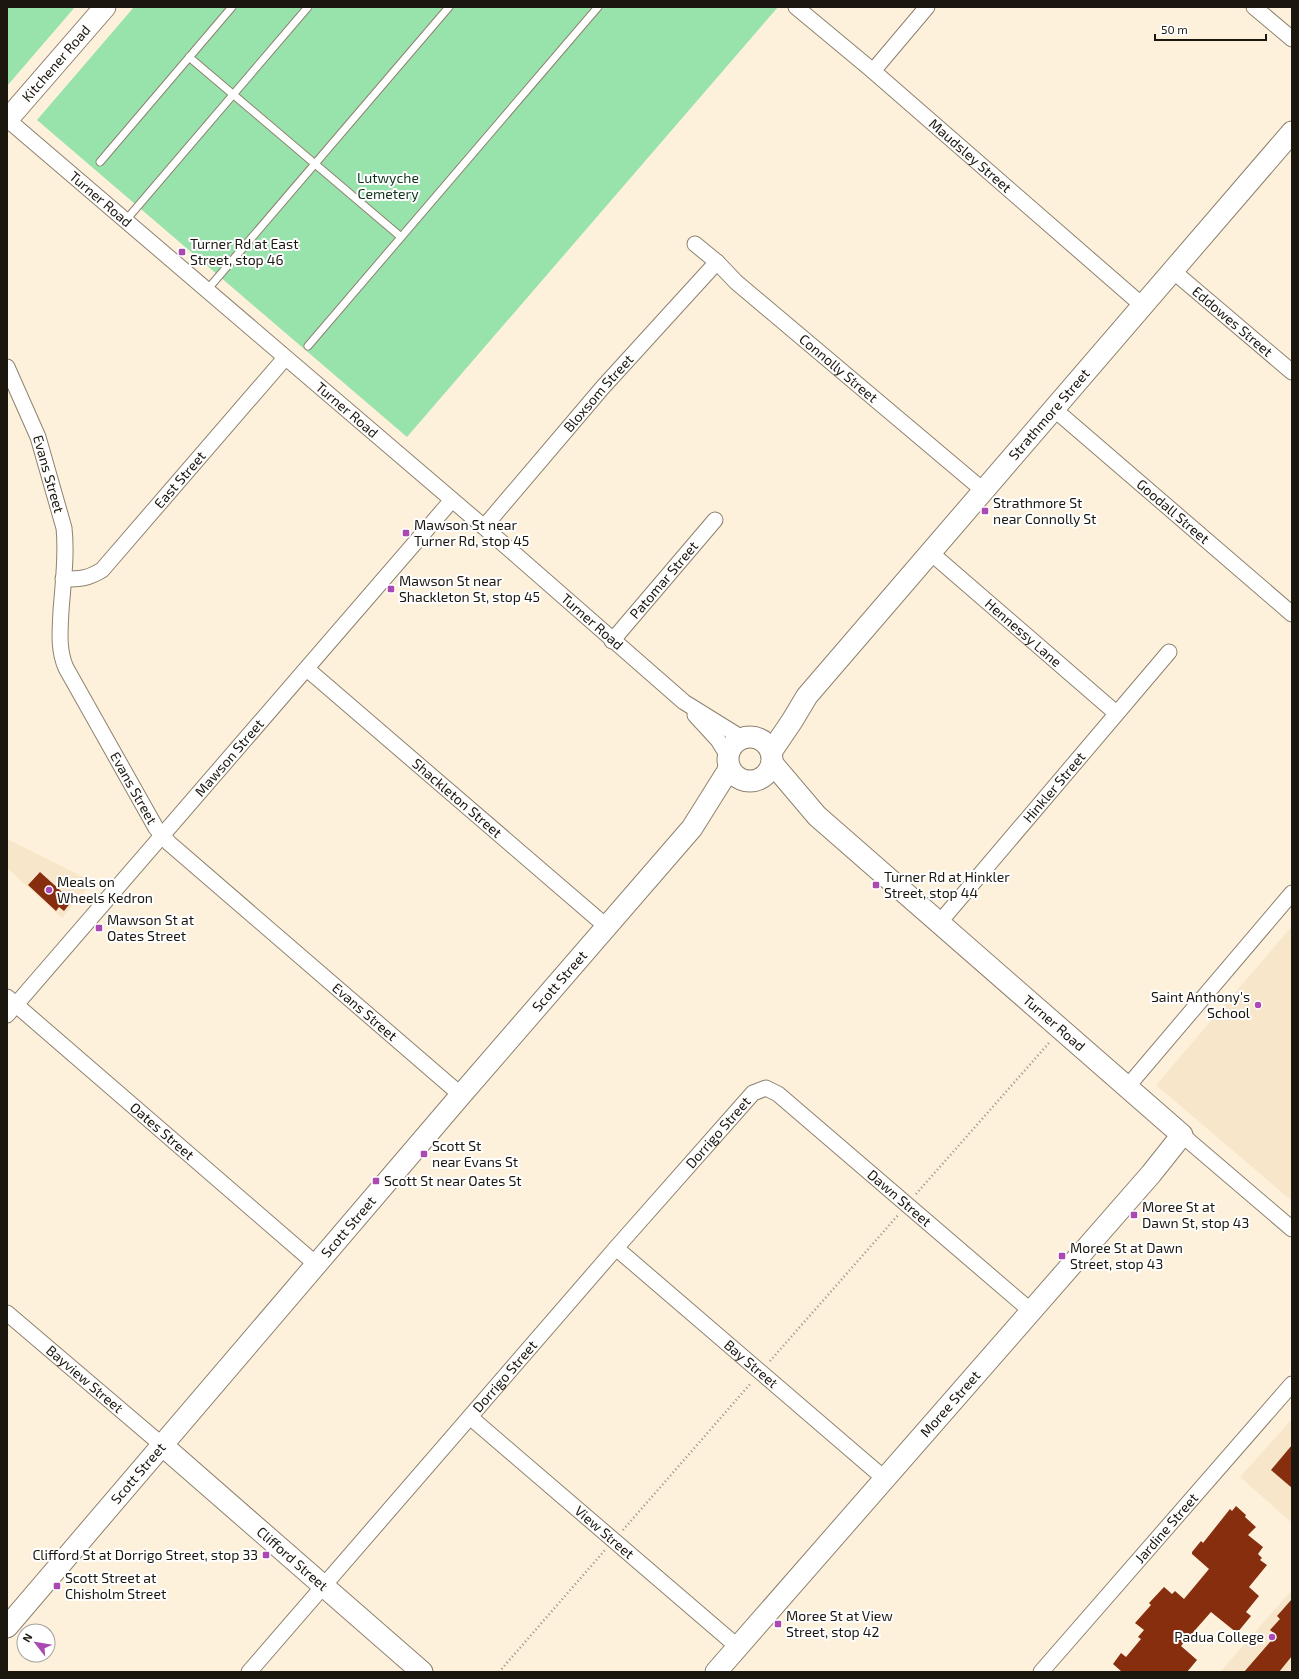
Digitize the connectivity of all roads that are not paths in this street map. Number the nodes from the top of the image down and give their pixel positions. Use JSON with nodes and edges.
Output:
{"nodes":[{"id":1,"x":105,"y":7,"type":"edge"},
{"id":2,"x":232,"y":7,"type":"edge"},
{"id":3,"x":308,"y":7,"type":"edge"},
{"id":4,"x":449,"y":7,"type":"edge"},
{"id":5,"x":598,"y":7,"type":"edge"},
{"id":6,"x":796,"y":7,"type":"edge"},
{"id":7,"x":927,"y":7,"type":"edge"},
{"id":8,"x":1254,"y":7,"type":"edge"},
{"id":9,"x":1292,"y":40,"type":"edge"},
{"id":10,"x":190,"y":57,"type":"junction"},
{"id":11,"x":873,"y":71,"type":"junction"},
{"id":12,"x":233,"y":94,"type":"junction"},
{"id":13,"x":7,"y":120,"type":"edge"},
{"id":14,"x":1292,"y":132,"type":"edge"},
{"id":15,"x":100,"y":162,"type":"dead end"},
{"id":16,"x":315,"y":164,"type":"junction"},
{"id":17,"x":126,"y":220,"type":"junction"},
{"id":18,"x":401,"y":237,"type":"junction"},
{"id":19,"x":695,"y":244,"type":"dead end"},
{"id":20,"x":717,"y":262,"type":"junction"},
{"id":21,"x":1173,"y":271,"type":"junction"},
{"id":22,"x":207,"y":290,"type":"junction"},
{"id":23,"x":1143,"y":306,"type":"junction"},
{"id":24,"x":308,"y":346,"type":"dead end"},
{"id":25,"x":285,"y":358,"type":"junction"},
{"id":26,"x":7,"y":367,"type":"edge"},
{"id":27,"x":1292,"y":372,"type":"edge"},
{"id":28,"x":1054,"y":410,"type":"junction"},
{"id":29,"x":984,"y":491,"type":"junction"},
{"id":30,"x":452,"y":500,"type":"junction"},
{"id":31,"x":715,"y":520,"type":"dead end"},
{"id":32,"x":484,"y":527,"type":"junction"},
{"id":33,"x":931,"y":552,"type":"junction"},
{"id":34,"x":63,"y":578,"type":"junction"},
{"id":35,"x":1292,"y":614,"type":"edge"},
{"id":36,"x":612,"y":641,"type":"junction"},
{"id":37,"x":1169,"y":652,"type":"dead end"},
{"id":38,"x":307,"y":669,"type":"junction"},
{"id":39,"x":807,"y":696,"type":"junction"},
{"id":40,"x":684,"y":702,"type":"junction"},
{"id":41,"x":1116,"y":713,"type":"junction"},
{"id":42,"x":748,"y":738,"type":"junction"},
{"id":43,"x":771,"y":758,"type":"junction"},
{"id":44,"x":739,"y":772,"type":"junction"},
{"id":45,"x":817,"y":816,"type":"junction"},
{"id":46,"x":162,"y":836,"type":"junction"},
{"id":47,"x":1292,"y":893,"type":"edge"},
{"id":48,"x":939,"y":923,"type":"junction"},
{"id":49,"x":607,"y":927,"type":"junction"},
{"id":50,"x":10,"y":1006,"type":"edge"},
{"id":51,"x":1128,"y":1086,"type":"junction"},
{"id":52,"x":766,"y":1088,"type":"joint"},
{"id":53,"x":461,"y":1095,"type":"junction"},
{"id":54,"x":1182,"y":1135,"type":"junction"},
{"id":55,"x":1292,"y":1229,"type":"edge"},
{"id":56,"x":616,"y":1248,"type":"junction"},
{"id":57,"x":317,"y":1265,"type":"junction"},
{"id":58,"x":1031,"y":1311,"type":"junction"},
{"id":59,"x":7,"y":1313,"type":"edge"},
{"id":60,"x":1292,"y":1384,"type":"edge"},
{"id":61,"x":470,"y":1417,"type":"junction"},
{"id":62,"x":162,"y":1445,"type":"junction"},
{"id":63,"x":885,"y":1479,"type":"junction"},
{"id":64,"x":324,"y":1586,"type":"junction"},
{"id":65,"x":9,"y":1621,"type":"edge"},
{"id":66,"x":738,"y":1647,"type":"junction"},
{"id":67,"x":249,"y":1672,"type":"edge"},
{"id":68,"x":422,"y":1672,"type":"edge"},
{"id":69,"x":716,"y":1672,"type":"edge"},
{"id":70,"x":1041,"y":1672,"type":"edge"}],
"edges":[{"from":1,"to":13,"type":"street","name":"Kitchener Road"},
{"from":2,"to":10,"type":"lane"},
{"from":3,"to":12,"type":"lane"},
{"from":4,"to":16,"type":"lane"},
{"from":5,"to":18,"type":"lane"},
{"from":6,"to":11,"type":"street","name":"Maudsley Street"},
{"from":7,"to":11,"type":"street"},
{"from":8,"to":9,"type":"street"},
{"from":10,"to":12,"type":"lane"},
{"from":10,"to":15,"type":"lane"},
{"from":11,"to":23,"type":"street","name":"Maudsley Street"},
{"from":12,"to":16,"type":"lane"},
{"from":12,"to":17,"type":"lane"},
{"from":13,"to":17,"type":"street","name":"Turner Road"},
{"from":14,"to":21,"type":"street","name":"Strathmore Street"},
{"from":16,"to":18,"type":"lane"},
{"from":16,"to":22,"type":"lane"},
{"from":17,"to":22,"type":"street","name":"Turner Road"},
{"from":18,"to":24,"type":"lane"},
{"from":19,"to":20,"type":"street","name":"Connolly Street"},
{"from":20,"to":29,"type":"street","name":"Connolly Street"},
{"from":20,"to":32,"type":"street","name":"Bloxsom Street"},
{"from":21,"to":23,"type":"street","name":"Strathmore Street"},
{"from":21,"to":27,"type":"street","name":"Eddowes Street"},
{"from":22,"to":25,"type":"street","name":"Turner Road"},
{"from":23,"to":28,"type":"street","name":"Strathmore Street"},
{"from":25,"to":30,"type":"street","name":"Turner Road"},
{"from":25,"to":34,"type":"street","name":"East Street"},
{"from":26,"to":34,"type":"street","name":"Evans Street"},
{"from":28,"to":29,"type":"street","name":"Strathmore Street"},
{"from":28,"to":35,"type":"street","name":"Goodall Street"},
{"from":29,"to":33,"type":"street","name":"Strathmore Street"},
{"from":30,"to":32,"type":"street","name":"Turner Road"},
{"from":30,"to":38,"type":"street","name":"Mawson Street"},
{"from":31,"to":36,"type":"street","name":"Patomar Street"},
{"from":32,"to":36,"type":"street","name":"Turner Road"},
{"from":33,"to":39,"type":"street","name":"Strathmore Street"},
{"from":33,"to":41,"type":"street","name":"Hennessy Lane"},
{"from":34,"to":46,"type":"street","name":"Evans Street"},
{"from":36,"to":40,"type":"street","name":"Turner Road"},
{"from":37,"to":41,"type":"street","name":"Hinkler Street"},
{"from":38,"to":46,"type":"street","name":"Mawson Street"},
{"from":38,"to":49,"type":"street","name":"Shackleton Street"},
{"from":39,"to":42,"type":"street","name":"Strathmore Street"},
{"from":39,"to":43,"type":"street","name":"Strathmore Street"},
{"from":40,"to":42,"type":"street","name":"Turner Road"},
{"from":40,"to":44,"type":"street","name":"Turner Road"},
{"from":41,"to":48,"type":"street","name":"Hinkler Street"},
{"from":42,"to":43,"type":"street","name":"Turner Road"},
{"from":42,"to":44,"type":"street"},
{"from":43,"to":44,"type":"street"},
{"from":43,"to":45,"type":"street","name":"Turner Road"},
{"from":44,"to":45,"type":"street","name":"Turner Road"},
{"from":44,"to":49,"type":"street","name":"Scott Street"},
{"from":45,"to":48,"type":"street","name":"Turner Road"},
{"from":46,"to":50,"type":"street","name":"Mawson Street"},
{"from":46,"to":53,"type":"street","name":"Evans Street"},
{"from":47,"to":51,"type":"street"},
{"from":48,"to":51,"type":"street","name":"Turner Road"},
{"from":49,"to":53,"type":"street","name":"Scott Street"},
{"from":50,"to":57,"type":"street","name":"Oates Street"},
{"from":51,"to":54,"type":"street","name":"Turner Road"},
{"from":52,"to":56,"type":"street","name":"Dorrigo Street"},
{"from":52,"to":58,"type":"street","name":"Dawn Street"},
{"from":53,"to":57,"type":"street","name":"Scott Street"},
{"from":54,"to":55,"type":"street","name":"Turner Road"},
{"from":54,"to":58,"type":"street","name":"Moree Street"},
{"from":56,"to":61,"type":"street","name":"Dorrigo Street"},
{"from":56,"to":63,"type":"street","name":"Bay Street"},
{"from":57,"to":62,"type":"street","name":"Scott Street"},
{"from":58,"to":63,"type":"street","name":"Moree Street"},
{"from":59,"to":62,"type":"street","name":"Bayview Street"},
{"from":60,"to":70,"type":"street","name":"Jardine Street"},
{"from":61,"to":64,"type":"street","name":"Dorrigo Street"},
{"from":61,"to":66,"type":"street","name":"View Street"},
{"from":62,"to":64,"type":"street","name":"Clifford Street"},
{"from":62,"to":65,"type":"street","name":"Scott Street"},
{"from":63,"to":66,"type":"street","name":"Moree Street"},
{"from":64,"to":67,"type":"street","name":"Dorrigo Street"},
{"from":64,"to":68,"type":"street","name":"Clifford Street"},
{"from":66,"to":69,"type":"street","name":"Moree Street"}]}
